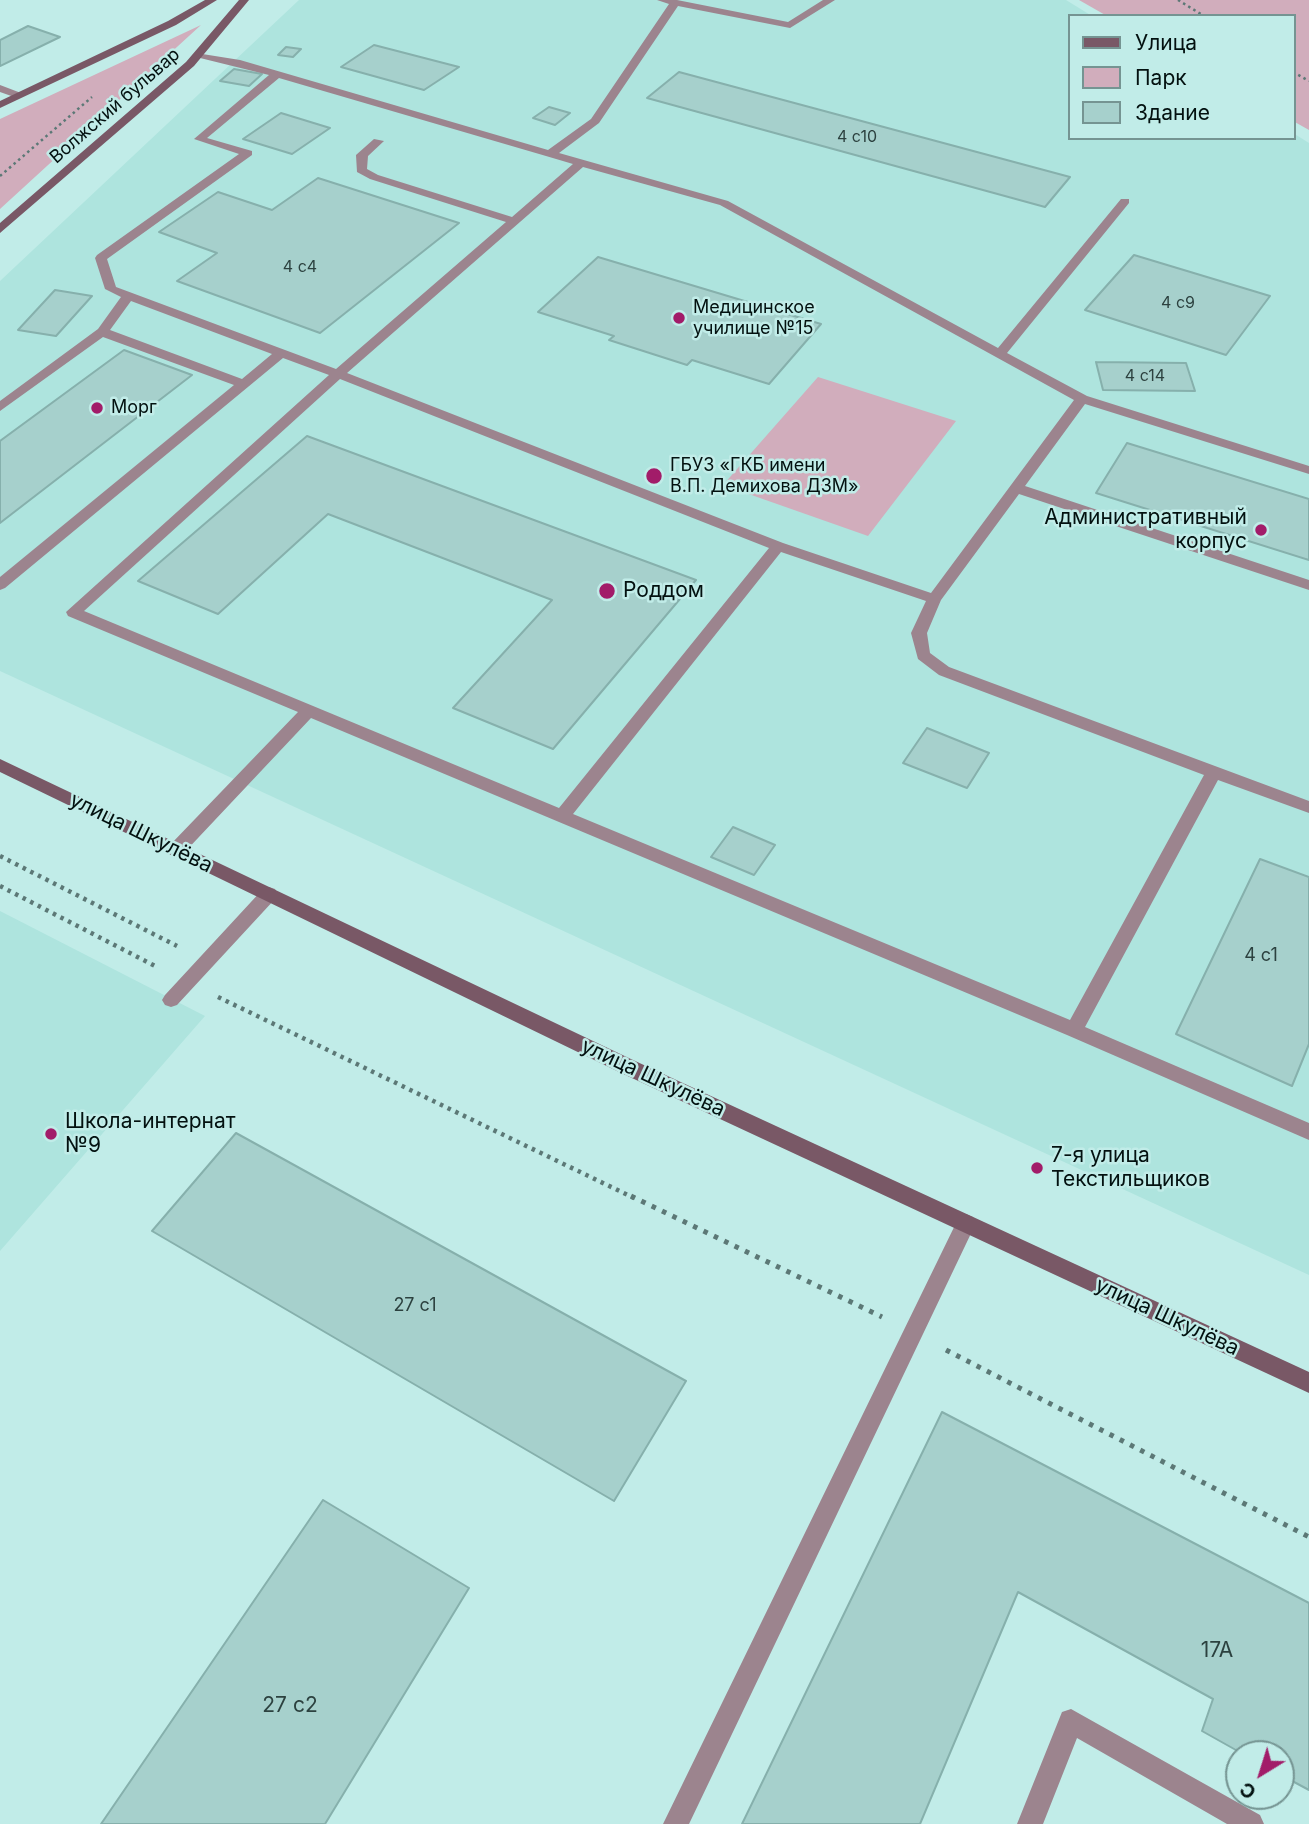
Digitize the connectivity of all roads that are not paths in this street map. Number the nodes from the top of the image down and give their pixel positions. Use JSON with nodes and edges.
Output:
{"nodes":[{"id":1,"x":212,"y":0,"type":"edge"},
{"id":2,"x":244,"y":0,"type":"edge"},
{"id":3,"x":662,"y":0,"type":"edge"},
{"id":4,"x":830,"y":0,"type":"edge"},
{"id":5,"x":675,"y":3,"type":"junction"},
{"id":6,"x":200,"y":55,"type":"junction"},
{"id":7,"x":277,"y":74,"type":"junction"},
{"id":8,"x":0,"y":89,"type":"edge"},
{"id":9,"x":17,"y":95,"type":"junction"},
{"id":10,"x":0,"y":105,"type":"edge"},
{"id":11,"x":378,"y":141,"type":"dead end"},
{"id":12,"x":550,"y":154,"type":"junction"},
{"id":13,"x":580,"y":163,"type":"junction"},
{"id":14,"x":1125,"y":201,"type":"dead end"},
{"id":15,"x":514,"y":221,"type":"junction"},
{"id":16,"x":0,"y":229,"type":"edge"},
{"id":17,"x":128,"y":296,"type":"junction"},
{"id":18,"x":102,"y":332,"type":"junction"},
{"id":19,"x":281,"y":353,"type":"junction"},
{"id":20,"x":999,"y":354,"type":"junction"},
{"id":21,"x":338,"y":374,"type":"junction"},
{"id":22,"x":244,"y":384,"type":"junction"},
{"id":23,"x":1082,"y":399,"type":"junction"},
{"id":24,"x":0,"y":407,"type":"edge"},
{"id":25,"x":1309,"y":470,"type":"edge"},
{"id":26,"x":1016,"y":488,"type":"junction"},
{"id":27,"x":778,"y":546,"type":"junction"},
{"id":28,"x":0,"y":585,"type":"edge"},
{"id":29,"x":1309,"y":585,"type":"edge"},
{"id":30,"x":934,"y":599,"type":"junction"},
{"id":31,"x":309,"y":710,"type":"junction"},
{"id":32,"x":0,"y":765,"type":"edge"},
{"id":33,"x":1214,"y":772,"type":"junction"},
{"id":34,"x":1309,"y":807,"type":"edge"},
{"id":35,"x":562,"y":816,"type":"junction"},
{"id":36,"x":176,"y":850,"type":"junction"},
{"id":37,"x":269,"y":894,"type":"junction"},
{"id":38,"x":171,"y":1000,"type":"dead end"},
{"id":39,"x":1074,"y":1030,"type":"junction"},
{"id":40,"x":1309,"y":1132,"type":"edge"},
{"id":41,"x":966,"y":1223,"type":"junction"},
{"id":42,"x":1309,"y":1383,"type":"edge"},
{"id":43,"x":676,"y":1824,"type":"edge"},
{"id":44,"x":1030,"y":1824,"type":"edge"},
{"id":45,"x":1251,"y":1824,"type":"edge"}],
"edges":[{"from":1,"to":9,"type":"street","name":"Волжский бульвар"},
{"from":2,"to":6,"type":"street","name":"Волжский бульвар"},
{"from":3,"to":5,"type":"lane"},
{"from":4,"to":5,"type":"lane"},
{"from":5,"to":12,"type":"lane"},
{"from":6,"to":7,"type":"lane"},
{"from":6,"to":16,"type":"street","name":"Волжский бульвар"},
{"from":7,"to":12,"type":"lane"},
{"from":7,"to":17,"type":"lane"},
{"from":8,"to":9,"type":"lane"},
{"from":9,"to":10,"type":"street","name":"Волжский бульвар"},
{"from":11,"to":15,"type":"lane"},
{"from":12,"to":13,"type":"lane"},
{"from":13,"to":15,"type":"lane"},
{"from":13,"to":20,"type":"lane"},
{"from":14,"to":20,"type":"lane"},
{"from":15,"to":21,"type":"lane"},
{"from":17,"to":18,"type":"lane"},
{"from":17,"to":19,"type":"lane"},
{"from":18,"to":22,"type":"lane"},
{"from":18,"to":24,"type":"lane"},
{"from":19,"to":21,"type":"lane"},
{"from":19,"to":22,"type":"lane"},
{"from":20,"to":23,"type":"lane"},
{"from":21,"to":27,"type":"lane"},
{"from":21,"to":31,"type":"lane"},
{"from":22,"to":28,"type":"lane"},
{"from":23,"to":25,"type":"lane"},
{"from":23,"to":26,"type":"lane"},
{"from":26,"to":29,"type":"lane"},
{"from":26,"to":30,"type":"lane"},
{"from":27,"to":30,"type":"lane"},
{"from":27,"to":35,"type":"lane"},
{"from":30,"to":33,"type":"lane"},
{"from":31,"to":35,"type":"lane"},
{"from":31,"to":36,"type":"lane"},
{"from":32,"to":36,"type":"street","name":"улица Шкулёва"},
{"from":33,"to":34,"type":"lane"},
{"from":33,"to":39,"type":"lane"},
{"from":35,"to":39,"type":"lane"},
{"from":36,"to":37,"type":"street","name":"улица Шкулёва"},
{"from":37,"to":38,"type":"lane"},
{"from":37,"to":41,"type":"street","name":"улица Шкулёва"},
{"from":39,"to":40,"type":"lane"},
{"from":41,"to":42,"type":"street","name":"улица Шкулёва"},
{"from":41,"to":43,"type":"lane"},
{"from":44,"to":45,"type":"lane"}]}
